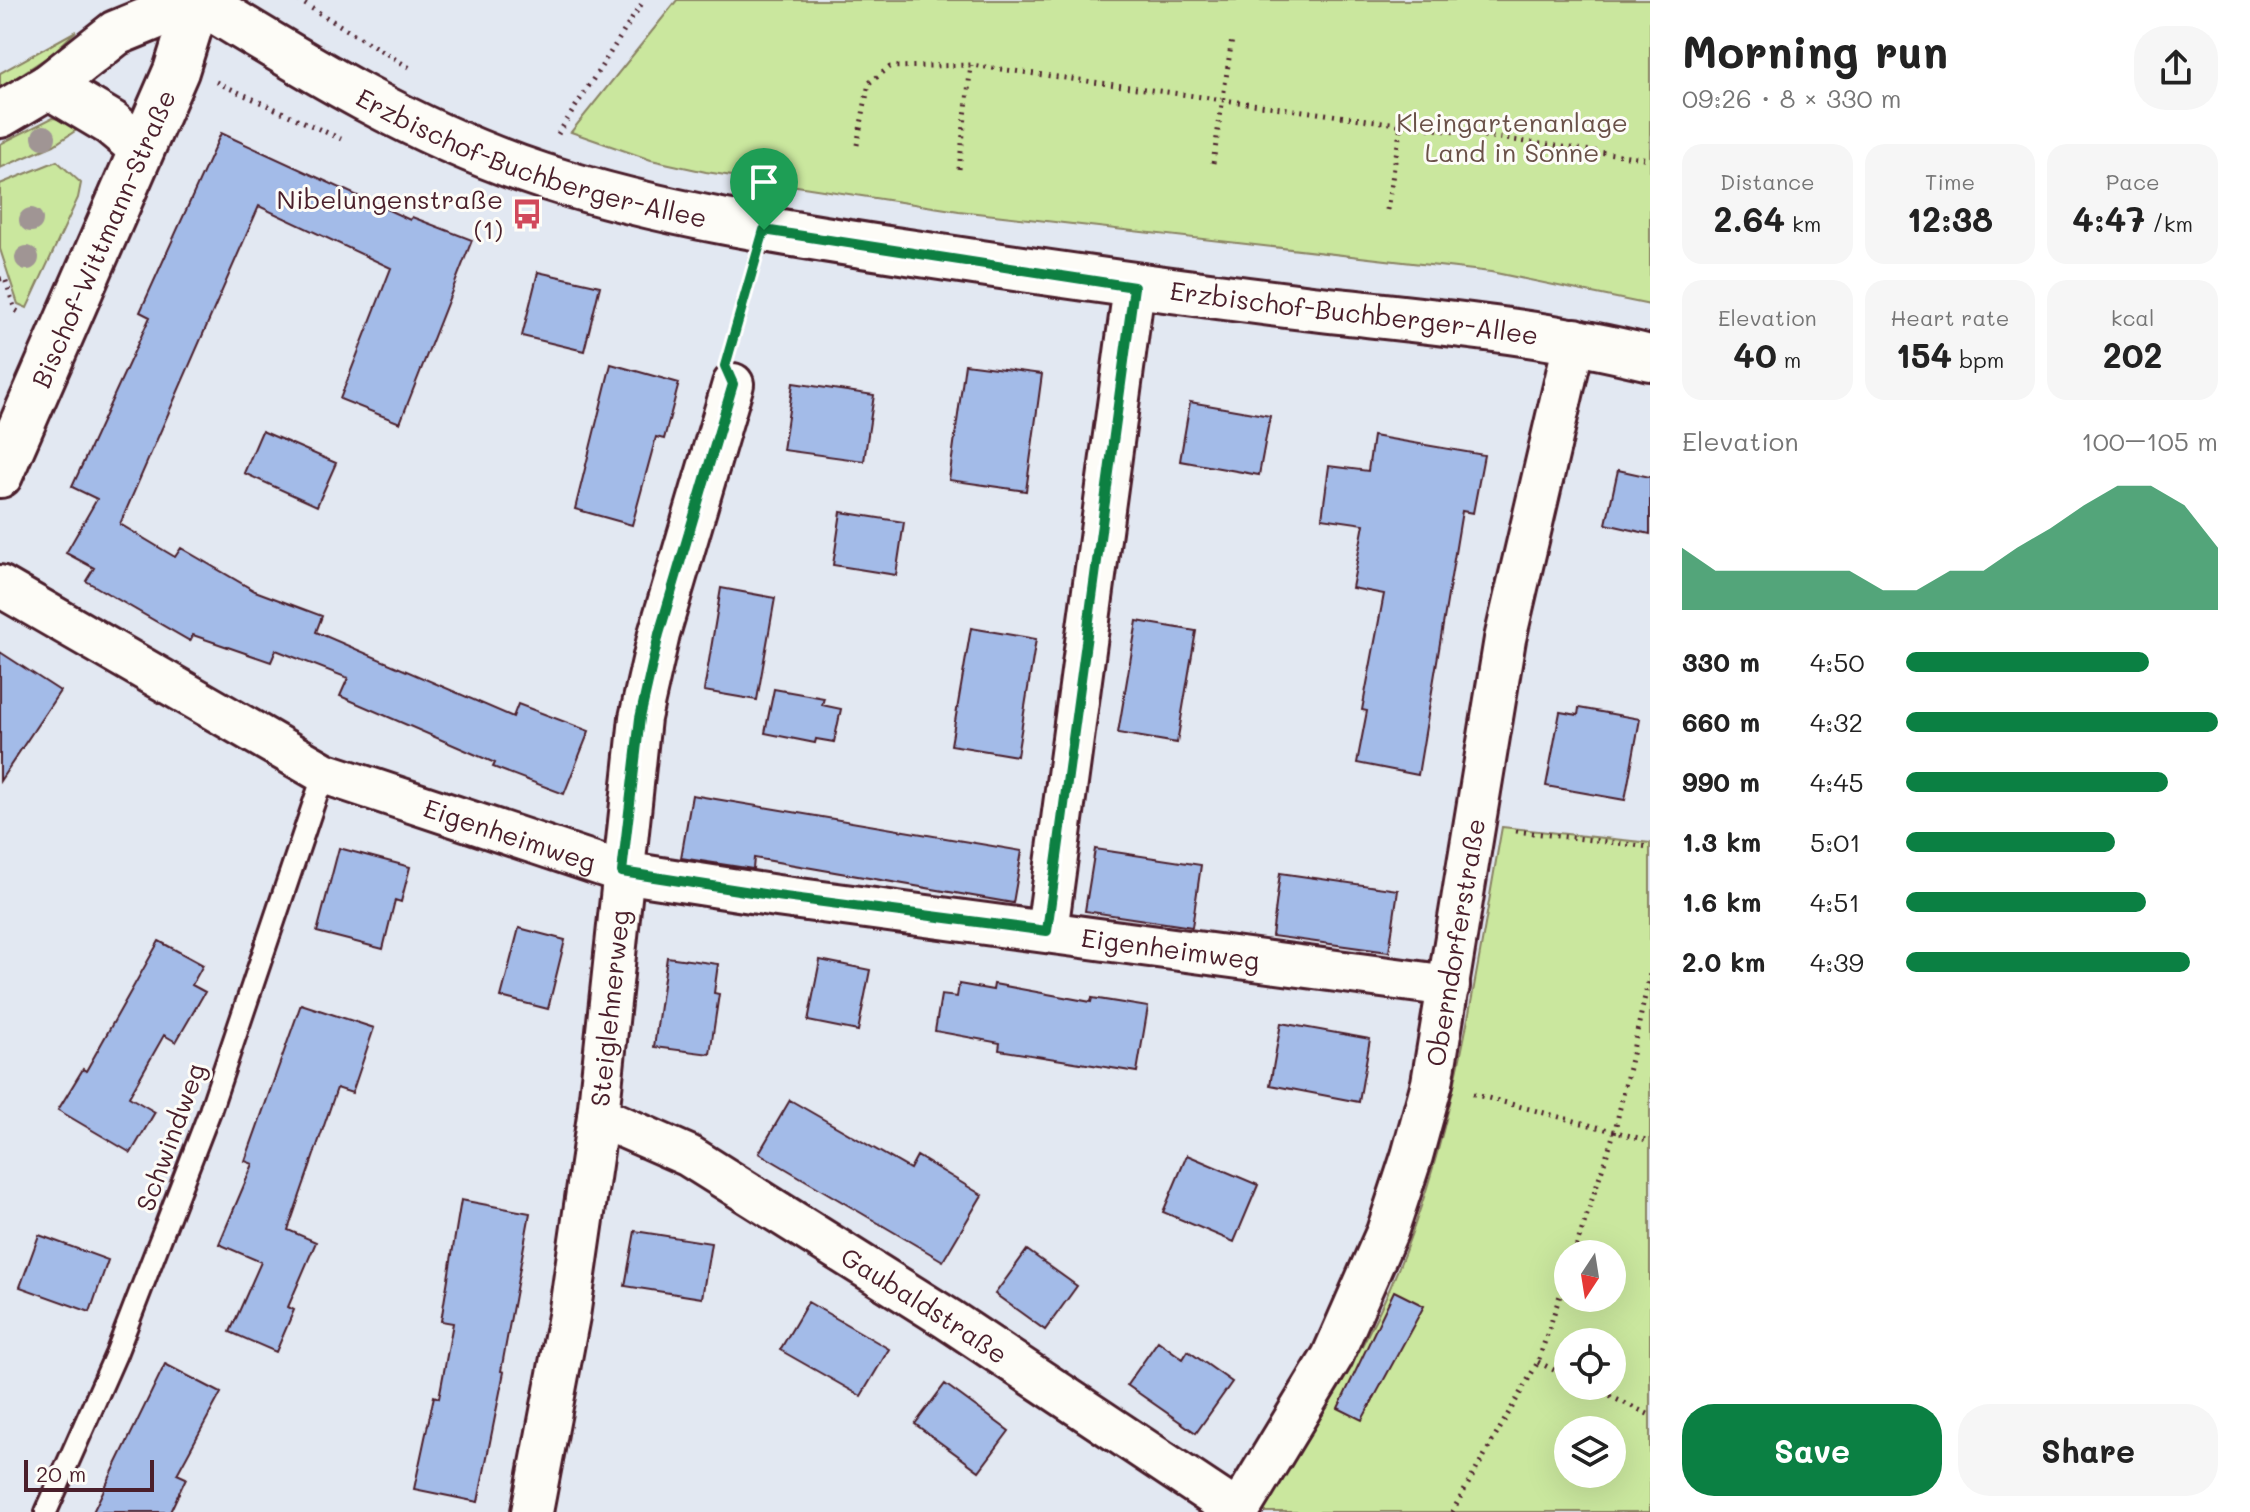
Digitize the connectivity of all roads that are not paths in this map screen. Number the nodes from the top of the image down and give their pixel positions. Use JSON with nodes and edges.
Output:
{"nodes":[{"id":1,"x":198,"y":0,"type":"edge"},
{"id":2,"x":49,"y":86,"type":"junction"},
{"id":3,"x":0,"y":115,"type":"edge"},
{"id":4,"x":141,"y":148,"type":"junction"},
{"id":5,"x":1134,"y":287,"type":"junction"},
{"id":6,"x":1575,"y":339,"type":"junction"},
{"id":7,"x":1650,"y":358,"type":"edge"},
{"id":8,"x":733,"y":384,"type":"road end"},
{"id":9,"x":0,"y":475,"type":"edge"},
{"id":10,"x":0,"y":586,"type":"edge"},
{"id":11,"x":324,"y":773,"type":"junction"},
{"id":12,"x":622,"y":872,"type":"junction"},
{"id":13,"x":1047,"y":931,"type":"junction"},
{"id":14,"x":1449,"y":986,"type":"junction"},
{"id":15,"x":598,"y":1116,"type":"junction"},
{"id":16,"x":46,"y":1512,"type":"edge"},
{"id":17,"x":532,"y":1512,"type":"edge"},
{"id":18,"x":1238,"y":1512,"type":"edge"}],
"edges":[{"from":1,"to":2,"type":"street"},
{"from":1,"to":4,"type":"street","name":"Bischof-Wittmann-Straße"},
{"from":1,"to":5,"type":"street","name":"Erzbischof-Buchberger-Allee"},
{"from":2,"to":3,"type":"street"},
{"from":2,"to":4,"type":"street"},
{"from":4,"to":9,"type":"street","name":"Bischof-Wittmann-Straße"},
{"from":5,"to":6,"type":"street","name":"Erzbischof-Buchberger-Allee"},
{"from":5,"to":13,"type":"street"},
{"from":6,"to":7,"type":"street","name":"Erzbischof-Buchberger-Allee"},
{"from":6,"to":14,"type":"street","name":"Oberndorferstraße"},
{"from":8,"to":12,"type":"street","name":"Steiglehnerweg"},
{"from":10,"to":11,"type":"street","name":"Eigenheimweg"},
{"from":11,"to":12,"type":"street","name":"Eigenheimweg"},
{"from":11,"to":16,"type":"lane","name":"Schwindweg"},
{"from":12,"to":13,"type":"street","name":"Eigenheimweg"},
{"from":12,"to":15,"type":"street","name":"Steiglehnerweg"},
{"from":13,"to":14,"type":"street","name":"Eigenheimweg"},
{"from":14,"to":18,"type":"street","name":"Oberndorferstraße"},
{"from":15,"to":17,"type":"street","name":"Steiglehnerweg"},
{"from":15,"to":18,"type":"street","name":"Gaubaldstraße"}]}
